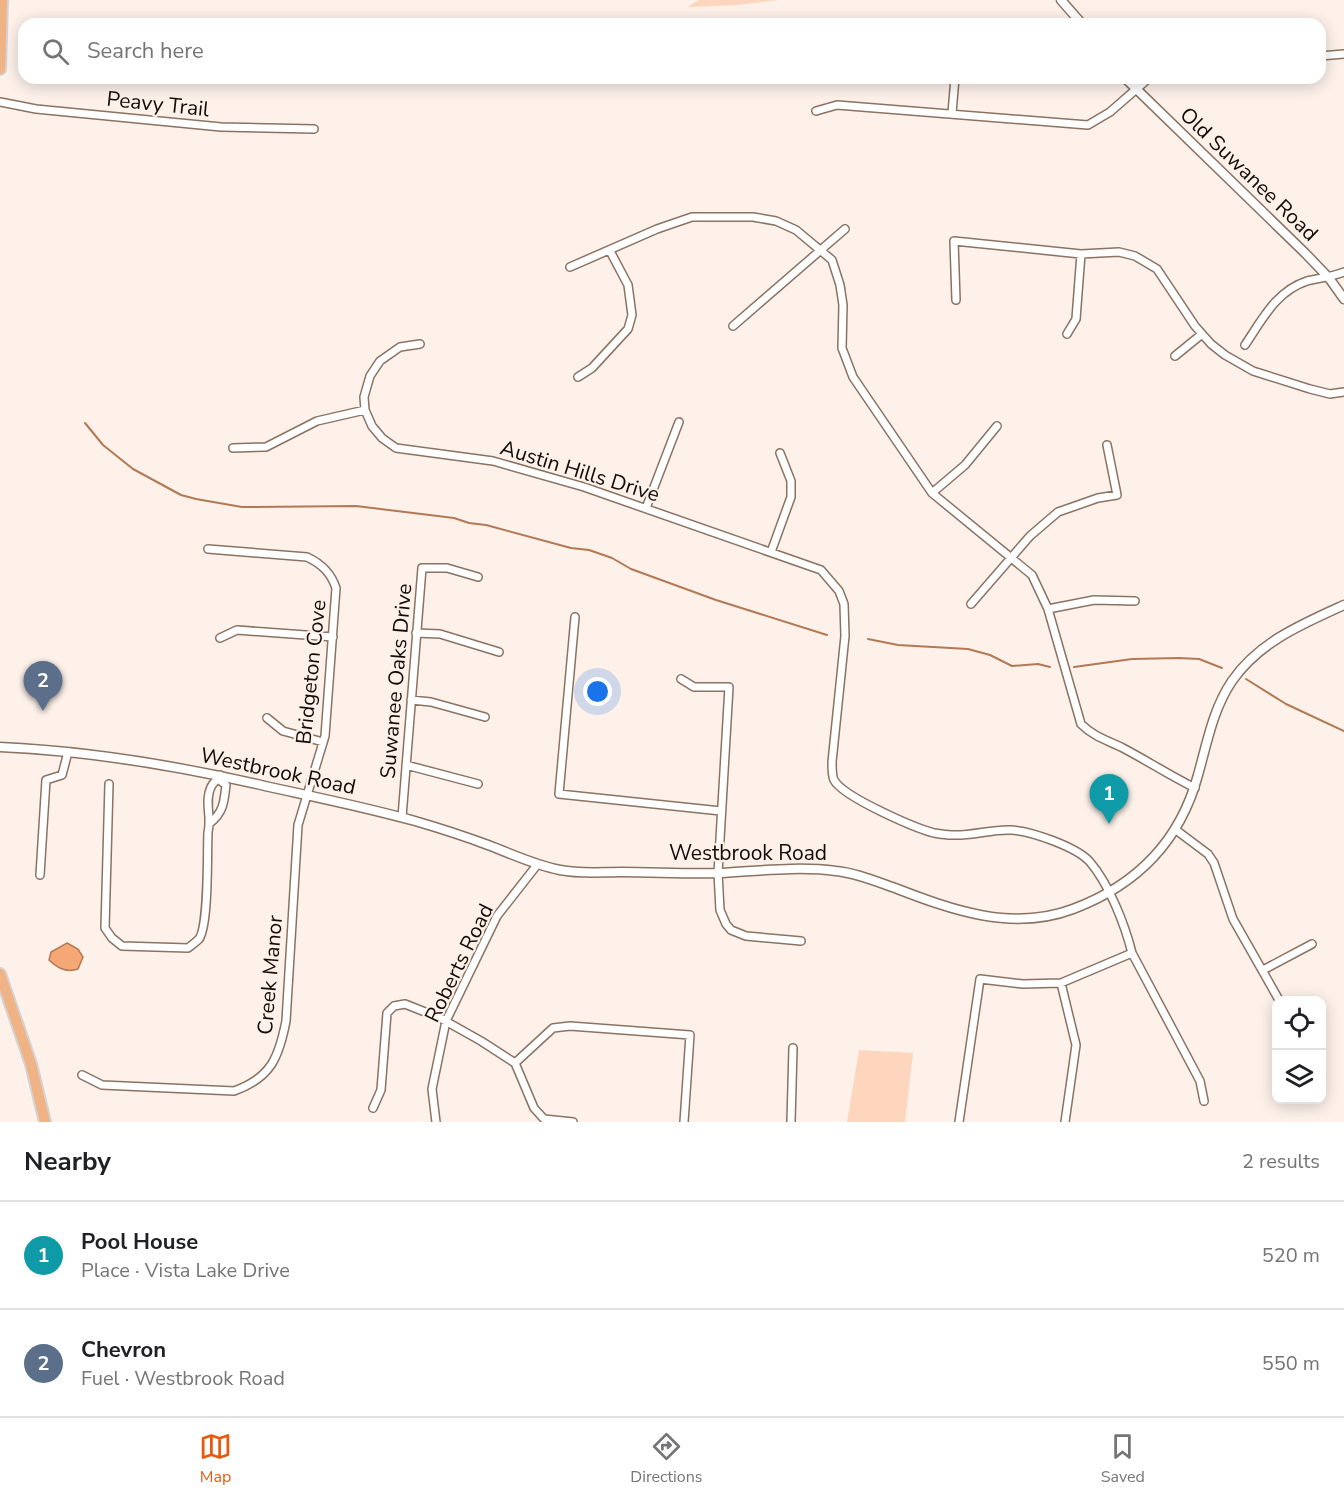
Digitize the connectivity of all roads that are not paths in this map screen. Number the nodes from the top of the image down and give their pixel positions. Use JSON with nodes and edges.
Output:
{"nodes":[{"id":1,"x":2,"y":0,"type":"edge"},
{"id":2,"x":1061,"y":0,"type":"edge"},
{"id":3,"x":1077,"y":18,"type":"edge"},
{"id":4,"x":1344,"y":54,"type":"edge"},
{"id":5,"x":1326,"y":56,"type":"edge"},
{"id":6,"x":0,"y":69,"type":"edge"},
{"id":7,"x":954,"y":84,"type":"edge"},
{"id":8,"x":1130,"y":84,"type":"edge"},
{"id":9,"x":1142,"y":84,"type":"edge"},
{"id":10,"x":1135,"y":90,"type":"junction"},
{"id":11,"x":0,"y":102,"type":"edge"},
{"id":12,"x":816,"y":111,"type":"dead end"},
{"id":13,"x":952,"y":113,"type":"junction"},
{"id":14,"x":314,"y":129,"type":"dead end"},
{"id":15,"x":846,"y":229,"type":"dead end"},
{"id":16,"x":820,"y":250,"type":"junction"},
{"id":17,"x":610,"y":251,"type":"junction"},
{"id":18,"x":1081,"y":254,"type":"junction"},
{"id":19,"x":570,"y":267,"type":"dead end"},
{"id":20,"x":1344,"y":272,"type":"edge"},
{"id":21,"x":1329,"y":278,"type":"junction"},
{"id":22,"x":1344,"y":299,"type":"edge"},
{"id":23,"x":956,"y":300,"type":"dead end"},
{"id":24,"x":733,"y":326,"type":"dead end"},
{"id":25,"x":1067,"y":334,"type":"dead end"},
{"id":26,"x":1202,"y":334,"type":"junction"},
{"id":27,"x":420,"y":344,"type":"dead end"},
{"id":28,"x":1245,"y":345,"type":"dead end"},
{"id":29,"x":1175,"y":356,"type":"dead end"},
{"id":30,"x":578,"y":377,"type":"dead end"},
{"id":31,"x":1344,"y":392,"type":"edge"},
{"id":32,"x":365,"y":410,"type":"junction"},
{"id":33,"x":679,"y":422,"type":"dead end"},
{"id":34,"x":997,"y":426,"type":"dead end"},
{"id":35,"x":1107,"y":445,"type":"dead end"},
{"id":36,"x":233,"y":448,"type":"dead end"},
{"id":37,"x":780,"y":453,"type":"dead end"},
{"id":38,"x":932,"y":493,"type":"junction"},
{"id":39,"x":646,"y":508,"type":"junction"},
{"id":40,"x":208,"y":549,"type":"dead end"},
{"id":41,"x":771,"y":552,"type":"junction"},
{"id":42,"x":1012,"y":559,"type":"junction"},
{"id":43,"x":478,"y":577,"type":"dead end"},
{"id":44,"x":1135,"y":601,"type":"dead end"},
{"id":45,"x":971,"y":604,"type":"dead end"},
{"id":46,"x":1344,"y":605,"type":"edge"},
{"id":47,"x":1048,"y":609,"type":"junction"},
{"id":48,"x":575,"y":617,"type":"dead end"},
{"id":49,"x":417,"y":633,"type":"junction"},
{"id":50,"x":333,"y":637,"type":"junction"},
{"id":51,"x":220,"y":638,"type":"dead end"},
{"id":52,"x":500,"y":652,"type":"dead end"},
{"id":53,"x":681,"y":679,"type":"dead end"},
{"id":54,"x":411,"y":700,"type":"junction"},
{"id":55,"x":485,"y":717,"type":"dead end"},
{"id":56,"x":267,"y":718,"type":"dead end"},
{"id":57,"x":323,"y":742,"type":"junction"},
{"id":58,"x":0,"y":747,"type":"edge"},
{"id":59,"x":68,"y":752,"type":"junction"},
{"id":60,"x":406,"y":765,"type":"junction"},
{"id":61,"x":219,"y":777,"type":"junction"},
{"id":62,"x":109,"y":784,"type":"dead end"},
{"id":63,"x":478,"y":784,"type":"dead end"},
{"id":64,"x":1195,"y":788,"type":"junction"},
{"id":65,"x":309,"y":795,"type":"junction"},
{"id":66,"x":721,"y":811,"type":"junction"},
{"id":67,"x":402,"y":817,"type":"junction"},
{"id":68,"x":210,"y":823,"type":"junction"},
{"id":69,"x":1176,"y":830,"type":"junction"},
{"id":70,"x":537,"y":865,"type":"junction"},
{"id":71,"x":718,"y":873,"type":"junction"},
{"id":72,"x":40,"y":875,"type":"dead end"},
{"id":73,"x":1109,"y":893,"type":"junction"},
{"id":74,"x":801,"y":941,"type":"dead end"},
{"id":75,"x":1312,"y":944,"type":"dead end"},
{"id":76,"x":1132,"y":953,"type":"junction"},
{"id":77,"x":1263,"y":970,"type":"junction"},
{"id":78,"x":0,"y":974,"type":"edge"},
{"id":79,"x":1062,"y":983,"type":"junction"},
{"id":80,"x":1277,"y":996,"type":"edge"},
{"id":81,"x":446,"y":1021,"type":"junction"},
{"id":82,"x":793,"y":1048,"type":"dead end"},
{"id":83,"x":515,"y":1063,"type":"junction"},
{"id":84,"x":82,"y":1075,"type":"dead end"},
{"id":85,"x":1204,"y":1101,"type":"dead end"},
{"id":86,"x":373,"y":1108,"type":"dead end"},
{"id":87,"x":45,"y":1122,"type":"edge"},
{"id":88,"x":436,"y":1122,"type":"edge"},
{"id":89,"x":573,"y":1122,"type":"edge"},
{"id":90,"x":684,"y":1122,"type":"edge"},
{"id":91,"x":790,"y":1122,"type":"edge"},
{"id":92,"x":959,"y":1122,"type":"edge"},
{"id":93,"x":1065,"y":1122,"type":"edge"}],
"edges":[{"from":1,"to":6,"type":"main road"},
{"from":2,"to":3,"type":"street"},
{"from":4,"to":5,"type":"street"},
{"from":7,"to":13,"type":"street"},
{"from":8,"to":10,"type":"street","name":"Old Suwanee Road"},
{"from":9,"to":10,"type":"street"},
{"from":10,"to":13,"type":"street"},
{"from":10,"to":21,"type":"street","name":"Old Suwanee Road"},
{"from":11,"to":14,"type":"street","name":"Peavy Trail"},
{"from":12,"to":13,"type":"street"},
{"from":15,"to":16,"type":"street"},
{"from":16,"to":17,"type":"street"},
{"from":16,"to":24,"type":"street"},
{"from":16,"to":38,"type":"street"},
{"from":17,"to":19,"type":"street"},
{"from":17,"to":30,"type":"street"},
{"from":18,"to":23,"type":"street"},
{"from":18,"to":25,"type":"street"},
{"from":18,"to":26,"type":"street"},
{"from":20,"to":21,"type":"street"},
{"from":21,"to":22,"type":"street","name":"Old Suwanee Road"},
{"from":21,"to":28,"type":"street"},
{"from":26,"to":29,"type":"street"},
{"from":26,"to":31,"type":"street"},
{"from":27,"to":32,"type":"street"},
{"from":32,"to":36,"type":"street"},
{"from":32,"to":39,"type":"street","name":"Austin Hills Drive"},
{"from":33,"to":39,"type":"street"},
{"from":34,"to":38,"type":"street"},
{"from":35,"to":42,"type":"street"},
{"from":37,"to":41,"type":"street"},
{"from":38,"to":42,"type":"street"},
{"from":39,"to":41,"type":"street","name":"Austin Hills Drive"},
{"from":40,"to":50,"type":"street","name":"Bridgeton Cove"},
{"from":41,"to":73,"type":"street","name":"Austin Hills Drive"},
{"from":42,"to":45,"type":"street"},
{"from":42,"to":47,"type":"street"},
{"from":43,"to":49,"type":"street","name":"Suwanee Oaks Drive"},
{"from":44,"to":47,"type":"street"},
{"from":46,"to":64,"type":"street","name":"Westbrook Road"},
{"from":47,"to":64,"type":"street"},
{"from":48,"to":66,"type":"street"},
{"from":49,"to":52,"type":"street"},
{"from":49,"to":54,"type":"street","name":"Suwanee Oaks Drive"},
{"from":50,"to":51,"type":"street"},
{"from":50,"to":57,"type":"street","name":"Bridgeton Cove"},
{"from":53,"to":66,"type":"street"},
{"from":54,"to":55,"type":"street"},
{"from":54,"to":60,"type":"street","name":"Suwanee Oaks Drive"},
{"from":56,"to":57,"type":"street"},
{"from":57,"to":65,"type":"street","name":"Bridgeton Cove"},
{"from":58,"to":59,"type":"street","name":"Westbrook Road"},
{"from":59,"to":61,"type":"street","name":"Westbrook Road"},
{"from":59,"to":72,"type":"street"},
{"from":60,"to":63,"type":"street"},
{"from":60,"to":67,"type":"street","name":"Suwanee Oaks Drive"},
{"from":61,"to":65,"type":"street","name":"Westbrook Road"},
{"from":61,"to":68,"type":"street"},
{"from":61,"to":68,"type":"street"},
{"from":62,"to":68,"type":"street"},
{"from":64,"to":69,"type":"street","name":"Westbrook Road"},
{"from":65,"to":67,"type":"street","name":"Westbrook Road"},
{"from":65,"to":84,"type":"street","name":"Creek Manor"},
{"from":66,"to":71,"type":"street"},
{"from":67,"to":70,"type":"street","name":"Westbrook Road"},
{"from":69,"to":73,"type":"street","name":"Westbrook Road"},
{"from":69,"to":77,"type":"street"},
{"from":70,"to":71,"type":"street","name":"Westbrook Road"},
{"from":70,"to":81,"type":"street","name":"Roberts Road"},
{"from":71,"to":73,"type":"street","name":"Westbrook Road"},
{"from":71,"to":74,"type":"street"},
{"from":73,"to":76,"type":"street"},
{"from":75,"to":77,"type":"street"},
{"from":76,"to":79,"type":"street"},
{"from":76,"to":85,"type":"street"},
{"from":77,"to":80,"type":"street"},
{"from":78,"to":87,"type":"main road"},
{"from":79,"to":92,"type":"street"},
{"from":79,"to":93,"type":"street"},
{"from":81,"to":83,"type":"street"},
{"from":81,"to":86,"type":"street"},
{"from":81,"to":88,"type":"street","name":"Roberts Road"},
{"from":82,"to":91,"type":"street"},
{"from":83,"to":89,"type":"street"},
{"from":83,"to":90,"type":"street"}]}
